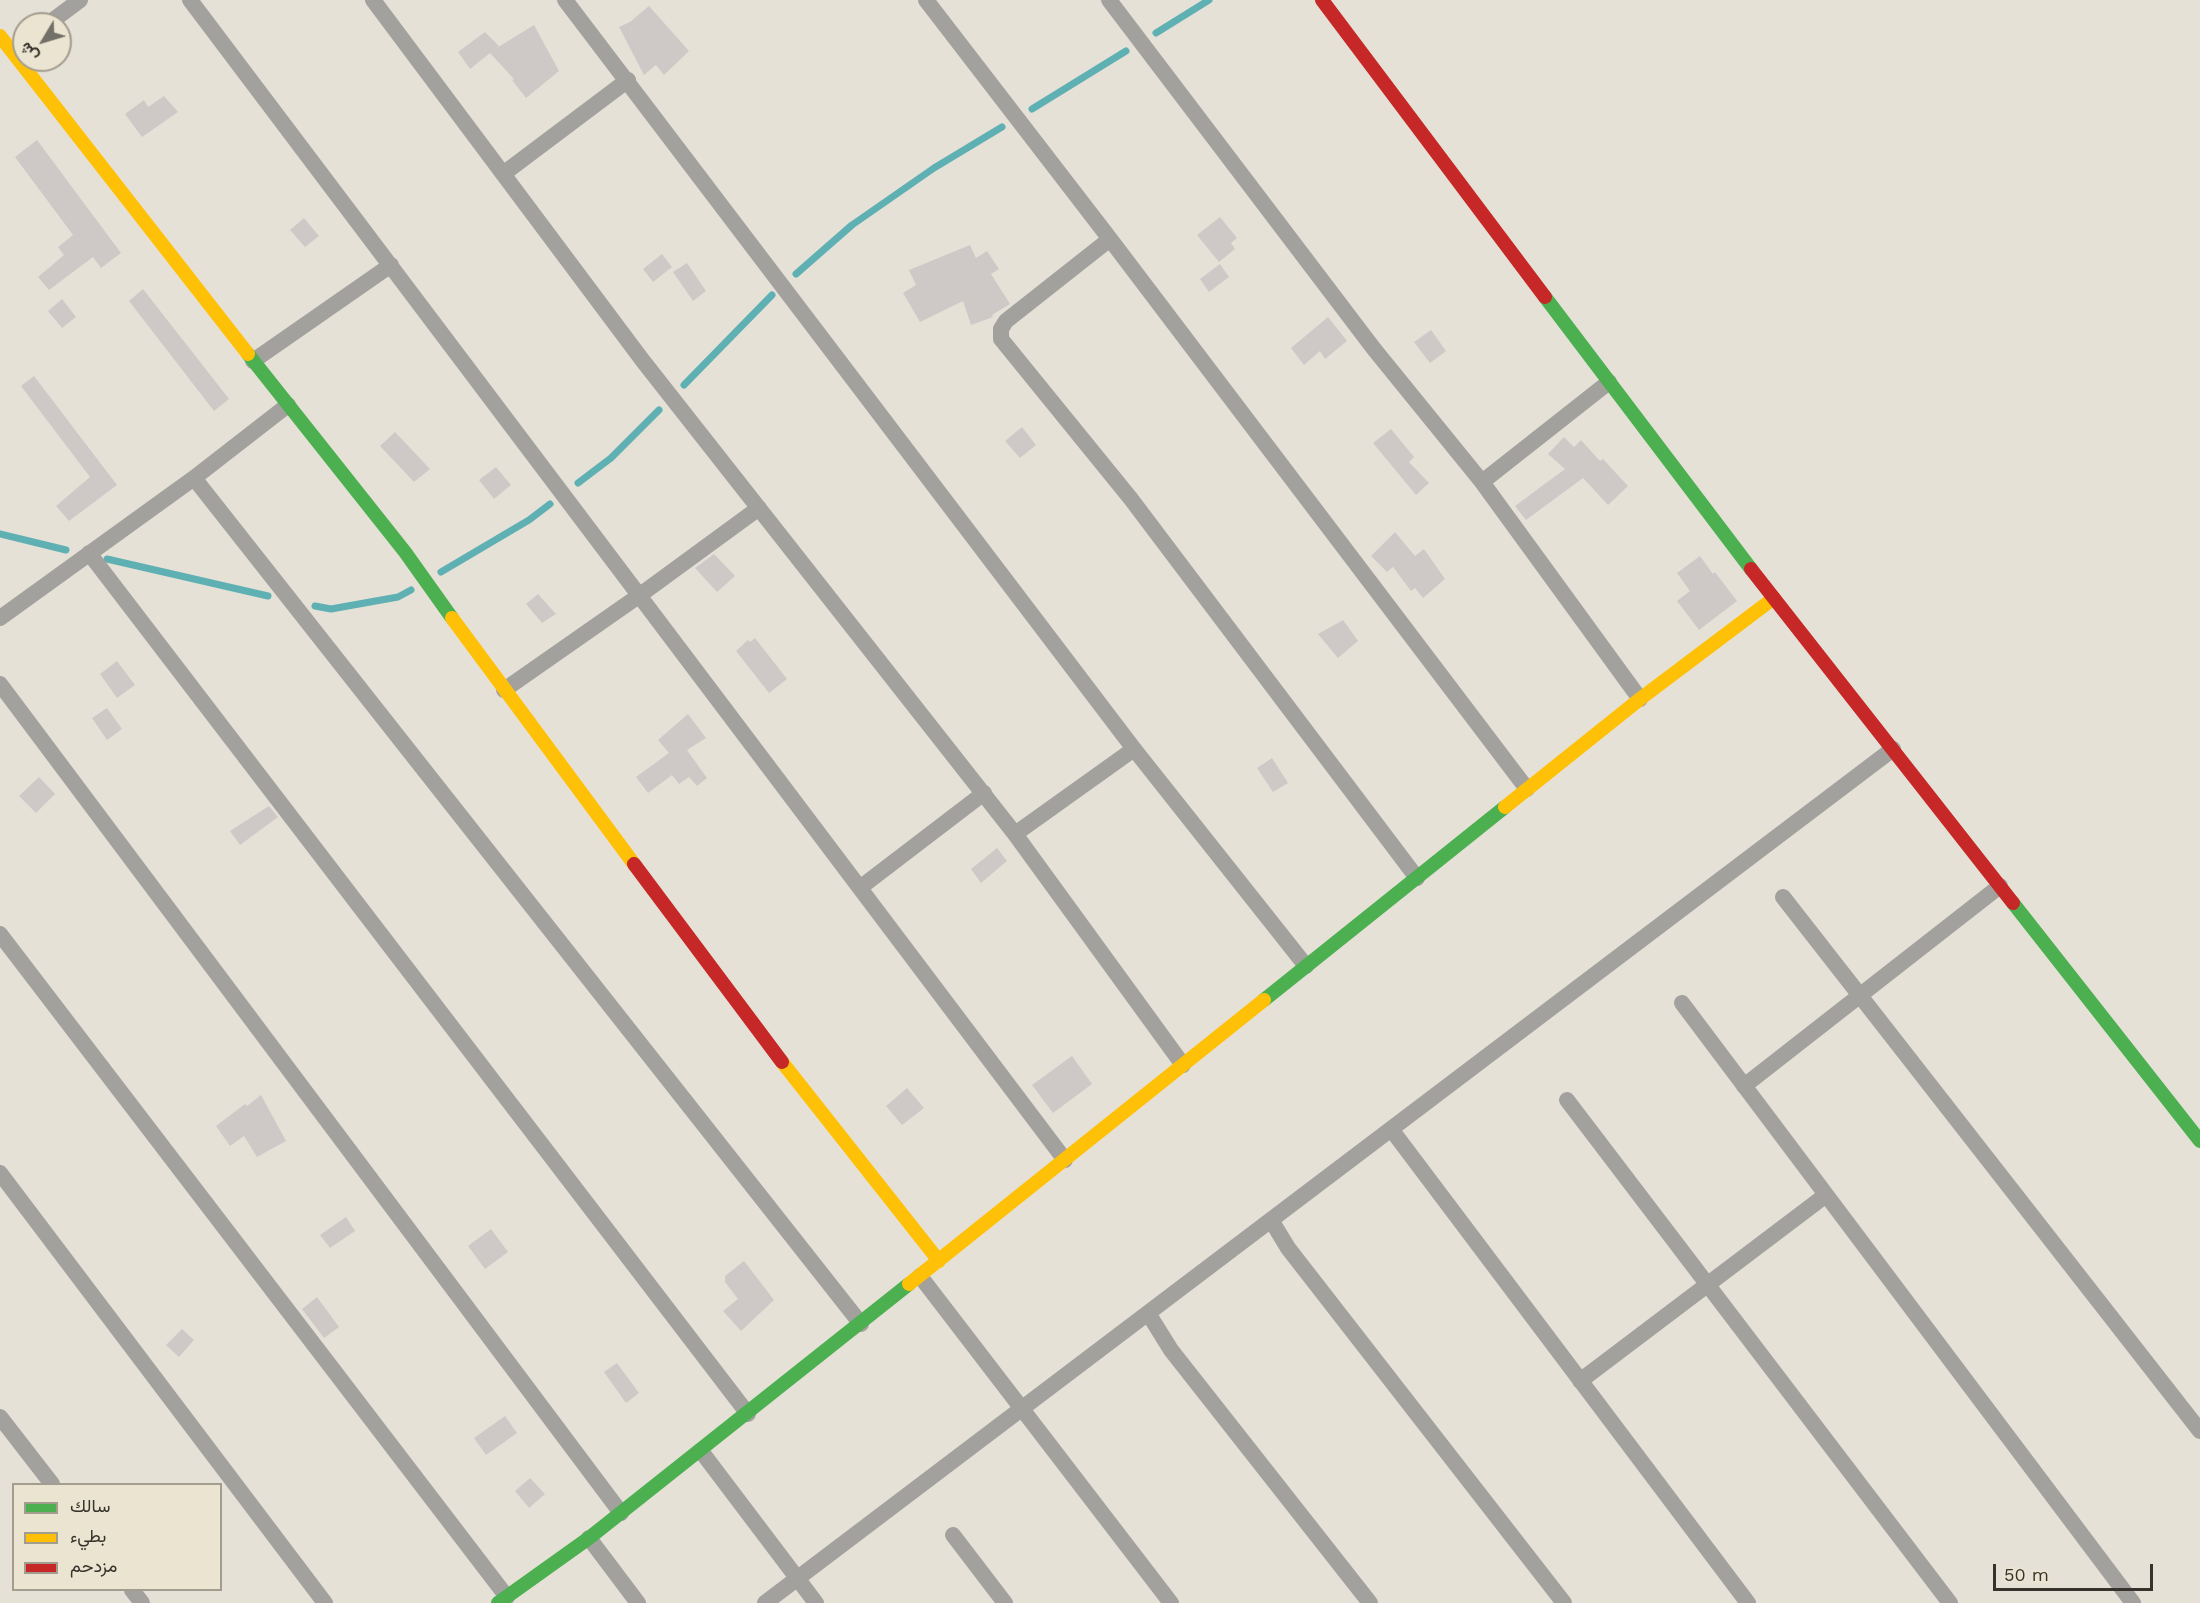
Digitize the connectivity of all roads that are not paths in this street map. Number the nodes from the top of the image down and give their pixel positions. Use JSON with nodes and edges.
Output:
{"nodes":[{"id":1,"x":80,"y":0,"type":"edge"},
{"id":2,"x":189,"y":0,"type":"edge"},
{"id":3,"x":373,"y":0,"type":"edge"},
{"id":4,"x":565,"y":0,"type":"edge"},
{"id":5,"x":926,"y":0,"type":"edge"},
{"id":6,"x":1109,"y":0,"type":"edge"},
{"id":7,"x":1322,"y":0,"type":"edge"},
{"id":8,"x":64,"y":12,"type":"edge"},
{"id":9,"x":37,"y":72,"type":"edge"},
{"id":10,"x":628,"y":80,"type":"junction"},
{"id":11,"x":502,"y":174,"type":"junction"},
{"id":12,"x":1110,"y":239,"type":"junction"},
{"id":13,"x":390,"y":265,"type":"junction"},
{"id":14,"x":253,"y":361,"type":"junction"},
{"id":15,"x":1609,"y":382,"type":"junction"},
{"id":16,"x":288,"y":405,"type":"junction"},
{"id":17,"x":194,"y":478,"type":"junction"},
{"id":18,"x":1482,"y":482,"type":"junction"},
{"id":19,"x":759,"y":508,"type":"junction"},
{"id":20,"x":89,"y":553,"type":"junction"},
{"id":21,"x":640,"y":595,"type":"junction"},
{"id":22,"x":1774,"y":598,"type":"junction"},
{"id":23,"x":0,"y":618,"type":"edge"},
{"id":24,"x":0,"y":684,"type":"edge"},
{"id":25,"x":504,"y":690,"type":"junction"},
{"id":26,"x":1640,"y":699,"type":"junction"},
{"id":27,"x":1134,"y":749,"type":"junction"},
{"id":28,"x":1893,"y":749,"type":"junction"},
{"id":29,"x":1527,"y":789,"type":"junction"},
{"id":30,"x":984,"y":794,"type":"junction"},
{"id":31,"x":1016,"y":834,"type":"junction"},
{"id":32,"x":1417,"y":878,"type":"junction"},
{"id":33,"x":2000,"y":886,"type":"junction"},
{"id":34,"x":861,"y":887,"type":"junction"},
{"id":35,"x":1783,"y":897,"type":"dead end"},
{"id":36,"x":0,"y":934,"type":"edge"},
{"id":37,"x":1306,"y":966,"type":"junction"},
{"id":38,"x":1859,"y":995,"type":"junction"},
{"id":39,"x":1682,"y":1004,"type":"dead end"},
{"id":40,"x":1183,"y":1065,"type":"junction"},
{"id":41,"x":1744,"y":1086,"type":"junction"},
{"id":42,"x":1567,"y":1100,"type":"dead end"},
{"id":43,"x":1391,"y":1129,"type":"junction"},
{"id":44,"x":2200,"y":1141,"type":"edge"},
{"id":45,"x":1065,"y":1160,"type":"junction"},
{"id":46,"x":0,"y":1173,"type":"edge"},
{"id":47,"x":1826,"y":1195,"type":"junction"},
{"id":48,"x":1271,"y":1220,"type":"junction"},
{"id":49,"x":939,"y":1261,"type":"junction"},
{"id":50,"x":920,"y":1276,"type":"junction"},
{"id":51,"x":1708,"y":1285,"type":"junction"},
{"id":52,"x":1148,"y":1313,"type":"junction"},
{"id":53,"x":861,"y":1324,"type":"junction"},
{"id":54,"x":1580,"y":1381,"type":"junction"},
{"id":55,"x":1021,"y":1409,"type":"junction"},
{"id":56,"x":2194,"y":1411,"type":"edge"},
{"id":57,"x":748,"y":1414,"type":"junction"},
{"id":58,"x":0,"y":1417,"type":"edge"},
{"id":59,"x":2200,"y":1431,"type":"edge"},
{"id":60,"x":702,"y":1451,"type":"junction"},
{"id":61,"x":50,"y":1483,"type":"edge"},
{"id":62,"x":621,"y":1513,"type":"junction"},
{"id":63,"x":953,"y":1535,"type":"dead end"},
{"id":64,"x":589,"y":1538,"type":"junction"},
{"id":65,"x":798,"y":1579,"type":"junction"},
{"id":66,"x":133,"y":1591,"type":"edge"},
{"id":67,"x":503,"y":1600,"type":"edge"},
{"id":68,"x":142,"y":1603,"type":"edge"},
{"id":69,"x":325,"y":1603,"type":"edge"},
{"id":70,"x":638,"y":1603,"type":"edge"},
{"id":71,"x":765,"y":1603,"type":"edge"},
{"id":72,"x":816,"y":1603,"type":"edge"},
{"id":73,"x":1005,"y":1603,"type":"edge"},
{"id":74,"x":1171,"y":1603,"type":"edge"},
{"id":75,"x":1370,"y":1603,"type":"edge"},
{"id":76,"x":1564,"y":1603,"type":"edge"},
{"id":77,"x":1748,"y":1603,"type":"edge"},
{"id":78,"x":1950,"y":1603,"type":"edge"},
{"id":79,"x":2133,"y":1603,"type":"edge"}],
"edges":[{"from":1,"to":8,"type":"street"},
{"from":2,"to":13,"type":"street"},
{"from":3,"to":11,"type":"street"},
{"from":4,"to":10,"type":"street"},
{"from":5,"to":12,"type":"street"},
{"from":6,"to":18,"type":"street"},
{"from":7,"to":15,"type":"street"},
{"from":9,"to":14,"type":"street"},
{"from":10,"to":11,"type":"street"},
{"from":10,"to":27,"type":"street"},
{"from":11,"to":19,"type":"street"},
{"from":12,"to":29,"type":"street"},
{"from":12,"to":32,"type":"street"},
{"from":13,"to":14,"type":"street"},
{"from":13,"to":21,"type":"street"},
{"from":14,"to":16,"type":"street"},
{"from":15,"to":18,"type":"street"},
{"from":15,"to":22,"type":"street"},
{"from":16,"to":17,"type":"street"},
{"from":16,"to":25,"type":"street"},
{"from":17,"to":20,"type":"street"},
{"from":17,"to":53,"type":"street"},
{"from":18,"to":26,"type":"street"},
{"from":19,"to":21,"type":"street"},
{"from":19,"to":30,"type":"street"},
{"from":20,"to":23,"type":"street"},
{"from":20,"to":57,"type":"street"},
{"from":21,"to":25,"type":"street"},
{"from":21,"to":34,"type":"street"},
{"from":22,"to":26,"type":"street"},
{"from":22,"to":28,"type":"street"},
{"from":24,"to":62,"type":"street"},
{"from":25,"to":49,"type":"street"},
{"from":26,"to":29,"type":"street"},
{"from":27,"to":31,"type":"street"},
{"from":27,"to":37,"type":"street"},
{"from":28,"to":33,"type":"street"},
{"from":28,"to":43,"type":"street"},
{"from":29,"to":32,"type":"street"},
{"from":30,"to":31,"type":"street"},
{"from":30,"to":34,"type":"street"},
{"from":31,"to":40,"type":"street"},
{"from":32,"to":37,"type":"street"},
{"from":33,"to":38,"type":"street"},
{"from":33,"to":44,"type":"street"},
{"from":34,"to":45,"type":"street"},
{"from":35,"to":38,"type":"street"},
{"from":36,"to":67,"type":"street"},
{"from":37,"to":40,"type":"street"},
{"from":38,"to":41,"type":"street"},
{"from":38,"to":56,"type":"street"},
{"from":39,"to":41,"type":"street"},
{"from":40,"to":45,"type":"street"},
{"from":41,"to":47,"type":"street"},
{"from":42,"to":51,"type":"street"},
{"from":43,"to":48,"type":"street"},
{"from":43,"to":54,"type":"street"},
{"from":45,"to":49,"type":"street"},
{"from":46,"to":69,"type":"street"},
{"from":47,"to":51,"type":"street"},
{"from":47,"to":79,"type":"street"},
{"from":48,"to":52,"type":"street"},
{"from":48,"to":76,"type":"street"},
{"from":49,"to":50,"type":"street"},
{"from":50,"to":53,"type":"street"},
{"from":50,"to":55,"type":"street"},
{"from":51,"to":54,"type":"street"},
{"from":51,"to":78,"type":"street"},
{"from":52,"to":55,"type":"street"},
{"from":52,"to":75,"type":"street"},
{"from":53,"to":57,"type":"street"},
{"from":54,"to":77,"type":"street"},
{"from":55,"to":65,"type":"street"},
{"from":55,"to":74,"type":"street"},
{"from":56,"to":59,"type":"street"},
{"from":57,"to":60,"type":"street"},
{"from":58,"to":61,"type":"street"},
{"from":60,"to":62,"type":"street"},
{"from":60,"to":65,"type":"street"},
{"from":62,"to":64,"type":"street"},
{"from":63,"to":73,"type":"street"},
{"from":64,"to":67,"type":"street"},
{"from":64,"to":70,"type":"street"},
{"from":65,"to":71,"type":"street"},
{"from":65,"to":72,"type":"street"},
{"from":66,"to":68,"type":"street"}]}
